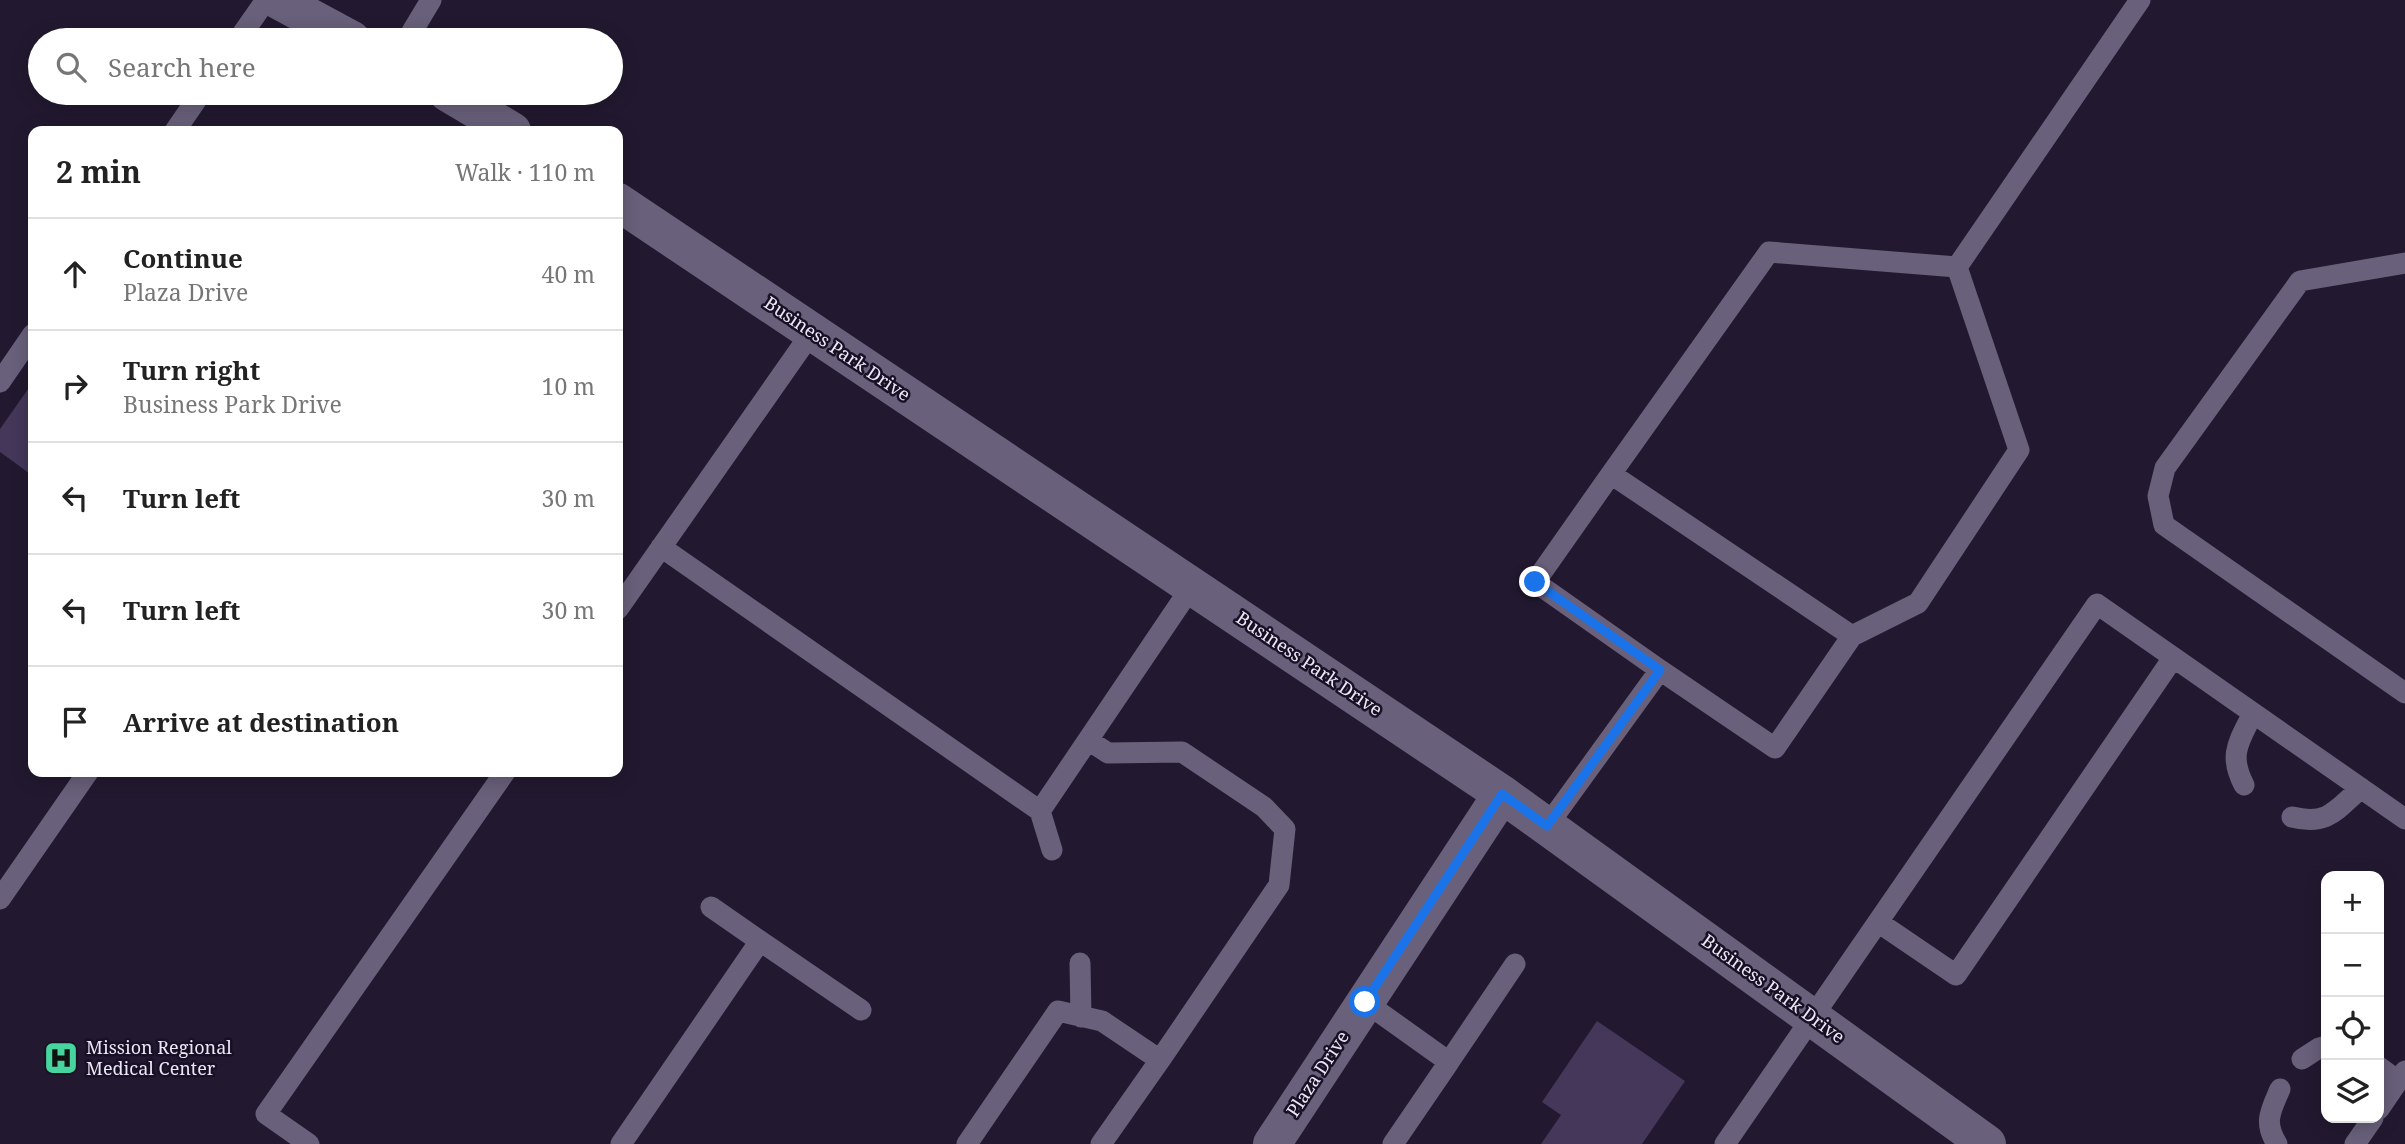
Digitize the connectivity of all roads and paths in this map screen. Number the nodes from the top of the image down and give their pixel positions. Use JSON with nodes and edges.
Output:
{"nodes":[{"id":1,"x":266,"y":0,"type":"edge"},
{"id":2,"x":278,"y":0,"type":"edge"},
{"id":3,"x":431,"y":0,"type":"edge"},
{"id":4,"x":2140,"y":0,"type":"edge"},
{"id":5,"x":246,"y":28,"type":"edge"},
{"id":6,"x":330,"y":28,"type":"edge"},
{"id":7,"x":414,"y":28,"type":"edge"},
{"id":8,"x":192,"y":105,"type":"edge"},
{"id":9,"x":468,"y":105,"type":"edge"},
{"id":10,"x":178,"y":126,"type":"edge"},
{"id":11,"x":504,"y":126,"type":"edge"},
{"id":12,"x":623,"y":205,"type":"edge"},
{"id":13,"x":2405,"y":263,"type":"edge"},
{"id":14,"x":1957,"y":267,"type":"junction"},
{"id":15,"x":811,"y":332,"type":"junction"},
{"id":16,"x":28,"y":341,"type":"edge"},
{"id":17,"x":0,"y":382,"type":"edge"},
{"id":18,"x":1611,"y":474,"type":"junction"},
{"id":19,"x":661,"y":547,"type":"junction"},
{"id":20,"x":1192,"y":586,"type":"junction"},
{"id":21,"x":623,"y":602,"type":"edge"},
{"id":22,"x":1852,"y":636,"type":"junction"},
{"id":23,"x":2173,"y":658,"type":"junction"},
{"id":24,"x":1660,"y":670,"type":"junction"},
{"id":25,"x":2405,"y":693,"type":"edge"},
{"id":26,"x":2253,"y":713,"type":"junction"},
{"id":27,"x":1088,"y":740,"type":"junction"},
{"id":28,"x":85,"y":777,"type":"edge"},
{"id":29,"x":502,"y":777,"type":"edge"},
{"id":30,"x":2244,"y":785,"type":"dead end"},
{"id":31,"x":2361,"y":788,"type":"junction"},
{"id":32,"x":1502,"y":794,"type":"junction"},
{"id":33,"x":1040,"y":811,"type":"junction"},
{"id":34,"x":2292,"y":817,"type":"dead end"},
{"id":35,"x":2405,"y":819,"type":"edge"},
{"id":36,"x":1547,"y":826,"type":"junction"},
{"id":37,"x":1052,"y":850,"type":"dead end"},
{"id":38,"x":0,"y":899,"type":"edge"},
{"id":39,"x":711,"y":907,"type":"dead end"},
{"id":40,"x":1878,"y":922,"type":"junction"},
{"id":41,"x":760,"y":941,"type":"junction"},
{"id":42,"x":1080,"y":963,"type":"dead end"},
{"id":43,"x":1515,"y":964,"type":"dead end"},
{"id":44,"x":1365,"y":1002,"type":"junction"},
{"id":45,"x":861,"y":1010,"type":"dead end"},
{"id":46,"x":1081,"y":1017,"type":"junction"},
{"id":47,"x":1812,"y":1017,"type":"junction"},
{"id":48,"x":2321,"y":1047,"type":"edge"},
{"id":49,"x":2302,"y":1059,"type":"dead end"},
{"id":50,"x":1160,"y":1060,"type":"junction"},
{"id":51,"x":1449,"y":1062,"type":"junction"},
{"id":52,"x":2384,"y":1069,"type":"edge"},
{"id":53,"x":2402,"y":1076,"type":"edge"},
{"id":54,"x":2280,"y":1089,"type":"dead end"},
{"id":55,"x":2384,"y":1102,"type":"edge"},
{"id":56,"x":2370,"y":1123,"type":"edge"},
{"id":57,"x":309,"y":1144,"type":"edge"},
{"id":58,"x":621,"y":1144,"type":"edge"},
{"id":59,"x":967,"y":1144,"type":"edge"},
{"id":60,"x":1101,"y":1144,"type":"edge"},
{"id":61,"x":1272,"y":1144,"type":"edge"},
{"id":62,"x":1393,"y":1144,"type":"edge"},
{"id":63,"x":1725,"y":1144,"type":"edge"},
{"id":64,"x":1987,"y":1144,"type":"edge"},
{"id":65,"x":2277,"y":1144,"type":"edge"},
{"id":66,"x":2355,"y":1144,"type":"edge"}],
"edges":[{"from":1,"to":5,"type":"lane"},
{"from":2,"to":6,"type":"street"},
{"from":3,"to":7,"type":"lane"},
{"from":4,"to":14,"type":"lane"},
{"from":8,"to":10,"type":"lane"},
{"from":9,"to":11,"type":"street"},
{"from":12,"to":15,"type":"street","name":"Business Park Drive"},
{"from":13,"to":25,"type":"lane"},
{"from":14,"to":18,"type":"lane"},
{"from":14,"to":22,"type":"lane"},
{"from":15,"to":19,"type":"lane"},
{"from":15,"to":20,"type":"street","name":"Business Park Drive"},
{"from":16,"to":17,"type":"lane"},
{"from":18,"to":22,"type":"lane"},
{"from":18,"to":24,"type":"lane"},
{"from":19,"to":21,"type":"lane"},
{"from":19,"to":33,"type":"lane"},
{"from":20,"to":27,"type":"lane"},
{"from":20,"to":32,"type":"street","name":"Business Park Drive"},
{"from":22,"to":24,"type":"lane"},
{"from":23,"to":26,"type":"lane"},
{"from":23,"to":40,"type":"lane"},
{"from":23,"to":40,"type":"lane"},
{"from":24,"to":36,"type":"lane"},
{"from":26,"to":30,"type":"lane"},
{"from":26,"to":31,"type":"lane"},
{"from":27,"to":33,"type":"lane"},
{"from":27,"to":50,"type":"lane"},
{"from":28,"to":38,"type":"lane"},
{"from":29,"to":57,"type":"lane"},
{"from":31,"to":34,"type":"lane"},
{"from":31,"to":35,"type":"lane"},
{"from":32,"to":36,"type":"street","name":"Business Park Drive"},
{"from":32,"to":44,"type":"street","name":"Plaza Drive"},
{"from":33,"to":37,"type":"lane"},
{"from":36,"to":47,"type":"street","name":"Business Park Drive"},
{"from":39,"to":41,"type":"lane"},
{"from":40,"to":47,"type":"lane"},
{"from":41,"to":45,"type":"lane"},
{"from":41,"to":58,"type":"lane"},
{"from":42,"to":46,"type":"lane"},
{"from":43,"to":51,"type":"lane"},
{"from":44,"to":51,"type":"lane"},
{"from":44,"to":61,"type":"street","name":"Plaza Drive"},
{"from":46,"to":50,"type":"lane"},
{"from":46,"to":59,"type":"lane"},
{"from":47,"to":63,"type":"lane"},
{"from":47,"to":64,"type":"street","name":"Business Park Drive"},
{"from":48,"to":49,"type":"lane"},
{"from":50,"to":60,"type":"lane"},
{"from":51,"to":62,"type":"lane"},
{"from":52,"to":53,"type":"lane"},
{"from":53,"to":55,"type":"lane"},
{"from":54,"to":65,"type":"lane"},
{"from":56,"to":66,"type":"lane"}]}
